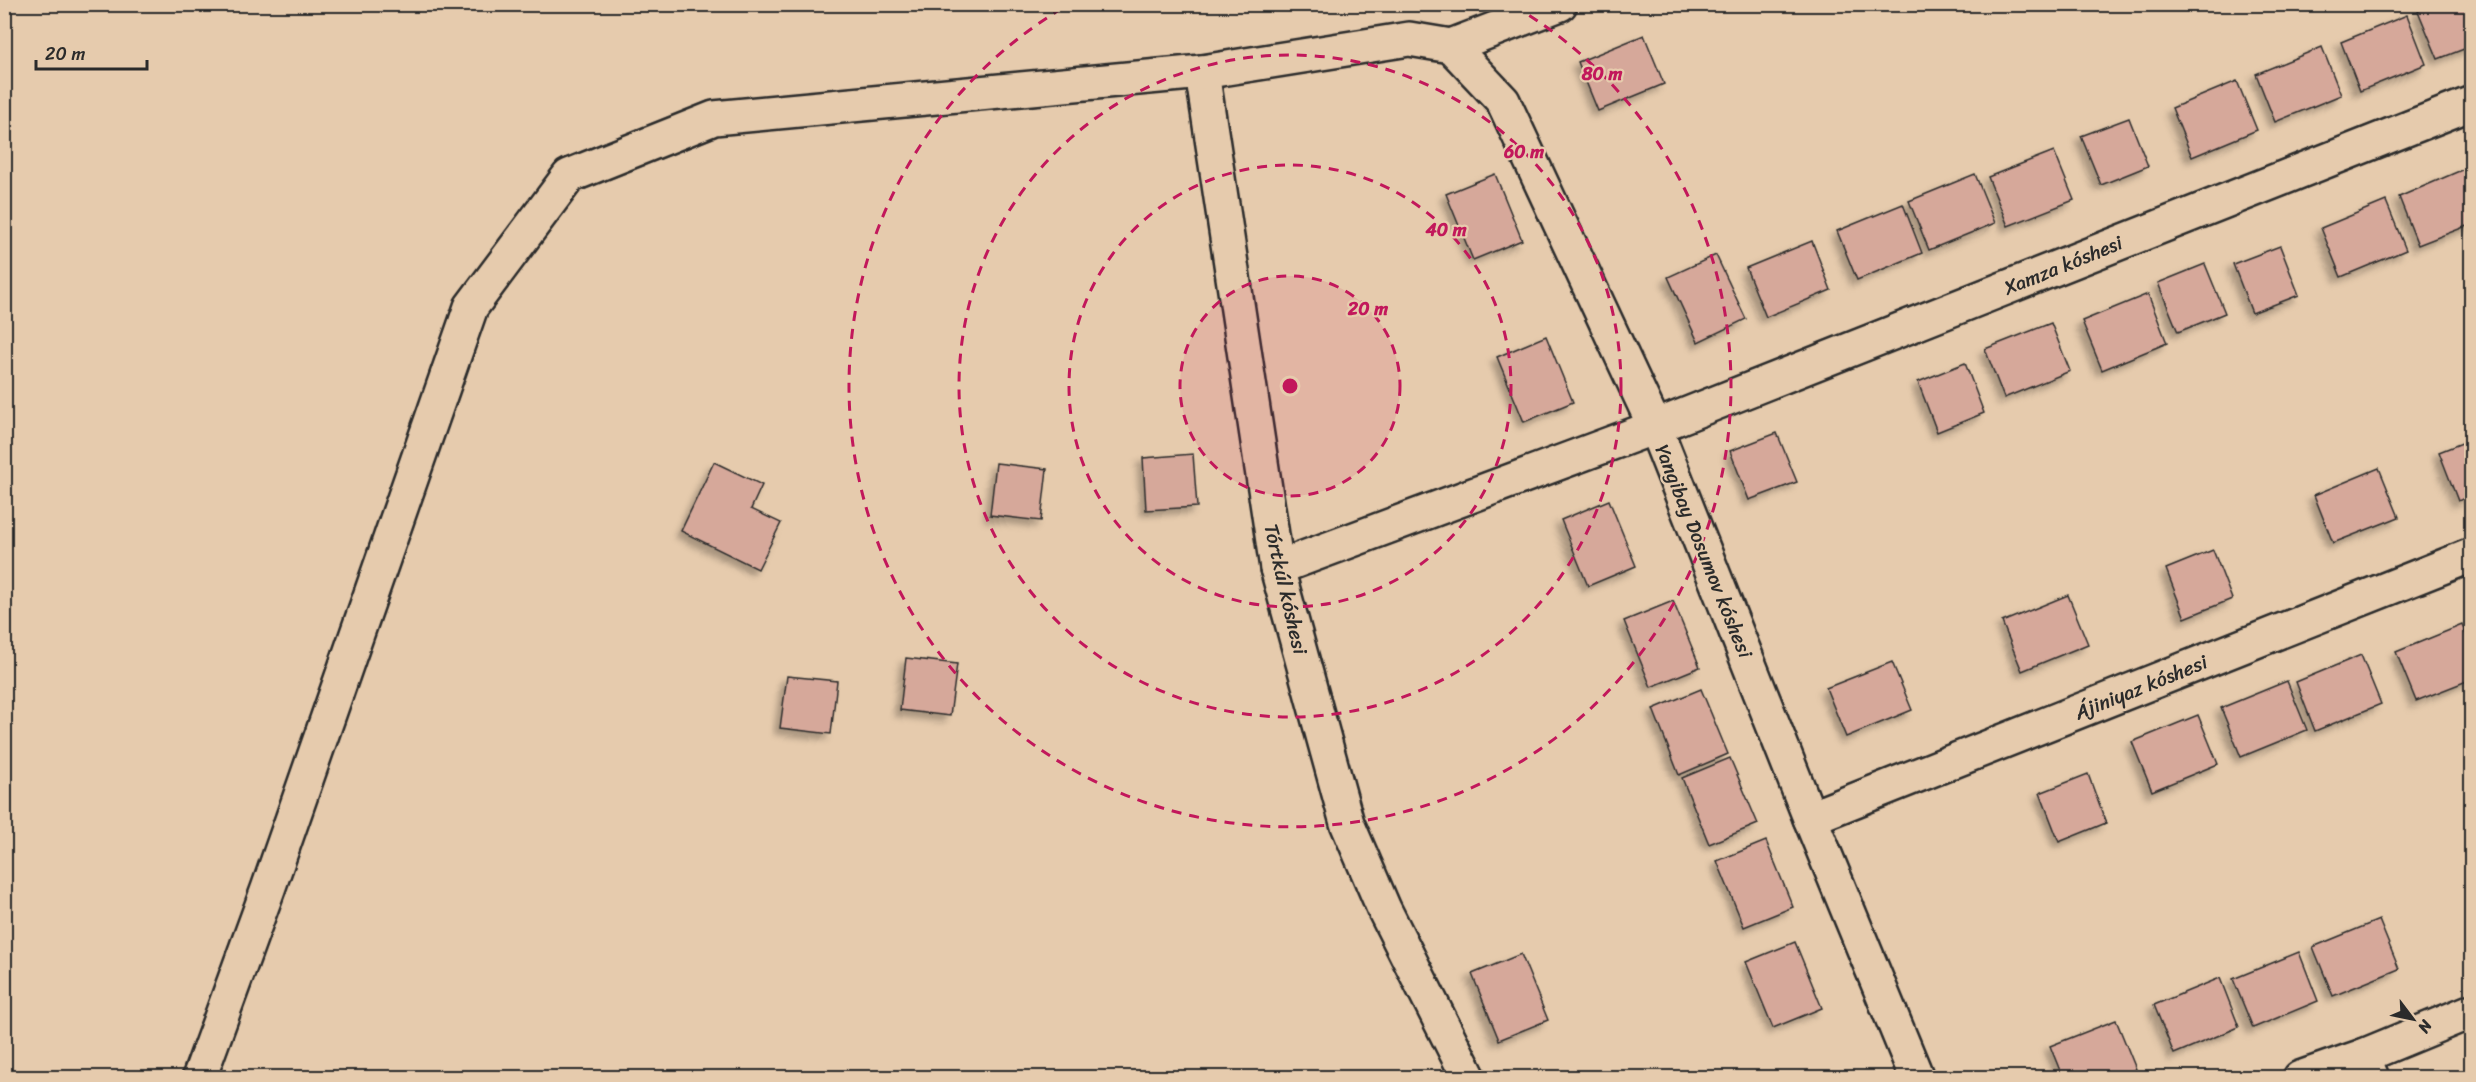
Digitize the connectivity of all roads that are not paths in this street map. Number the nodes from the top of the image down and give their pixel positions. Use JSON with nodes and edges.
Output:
{"nodes":[{"id":1,"x":1560,"y":4,"type":"edge"},
{"id":2,"x":1451,"y":46,"type":"junction"},
{"id":3,"x":1202,"y":72,"type":"junction"},
{"id":4,"x":2472,"y":103,"type":"edge"},
{"id":5,"x":1655,"y":427,"type":"junction"},
{"id":6,"x":2472,"y":555,"type":"edge"},
{"id":7,"x":1277,"y":568,"type":"junction"},
{"id":8,"x":1810,"y":818,"type":"junction"},
{"id":9,"x":2472,"y":1011,"type":"edge"},
{"id":10,"x":2368,"y":1066,"type":"edge"},
{"id":11,"x":199,"y":1077,"type":"edge"},
{"id":12,"x":1469,"y":1077,"type":"edge"},
{"id":13,"x":1917,"y":1077,"type":"edge"},
{"id":14,"x":2300,"y":1077,"type":"edge"}],
"edges":[{"from":1,"to":2,"type":"street"},
{"from":2,"to":3,"type":"street"},
{"from":2,"to":5,"type":"street","name":"Yangibay Dosumov kóshesi"},
{"from":3,"to":7,"type":"street","name":"Tórtkúl kóshesi"},
{"from":3,"to":11,"type":"street"},
{"from":4,"to":5,"type":"street","name":"Xamza kóshesi"},
{"from":5,"to":7,"type":"street","name":"Xamza kóshesi"},
{"from":5,"to":8,"type":"street","name":"Yangibay Dosumov kóshesi"},
{"from":6,"to":8,"type":"street","name":"Ájiniyaz kóshesi"},
{"from":7,"to":12,"type":"street","name":"Tórtkúl kóshesi"},
{"from":8,"to":13,"type":"street","name":"Yangibay Dosumov kóshesi"},
{"from":9,"to":10,"type":"street"},
{"from":10,"to":14,"type":"street"}]}
